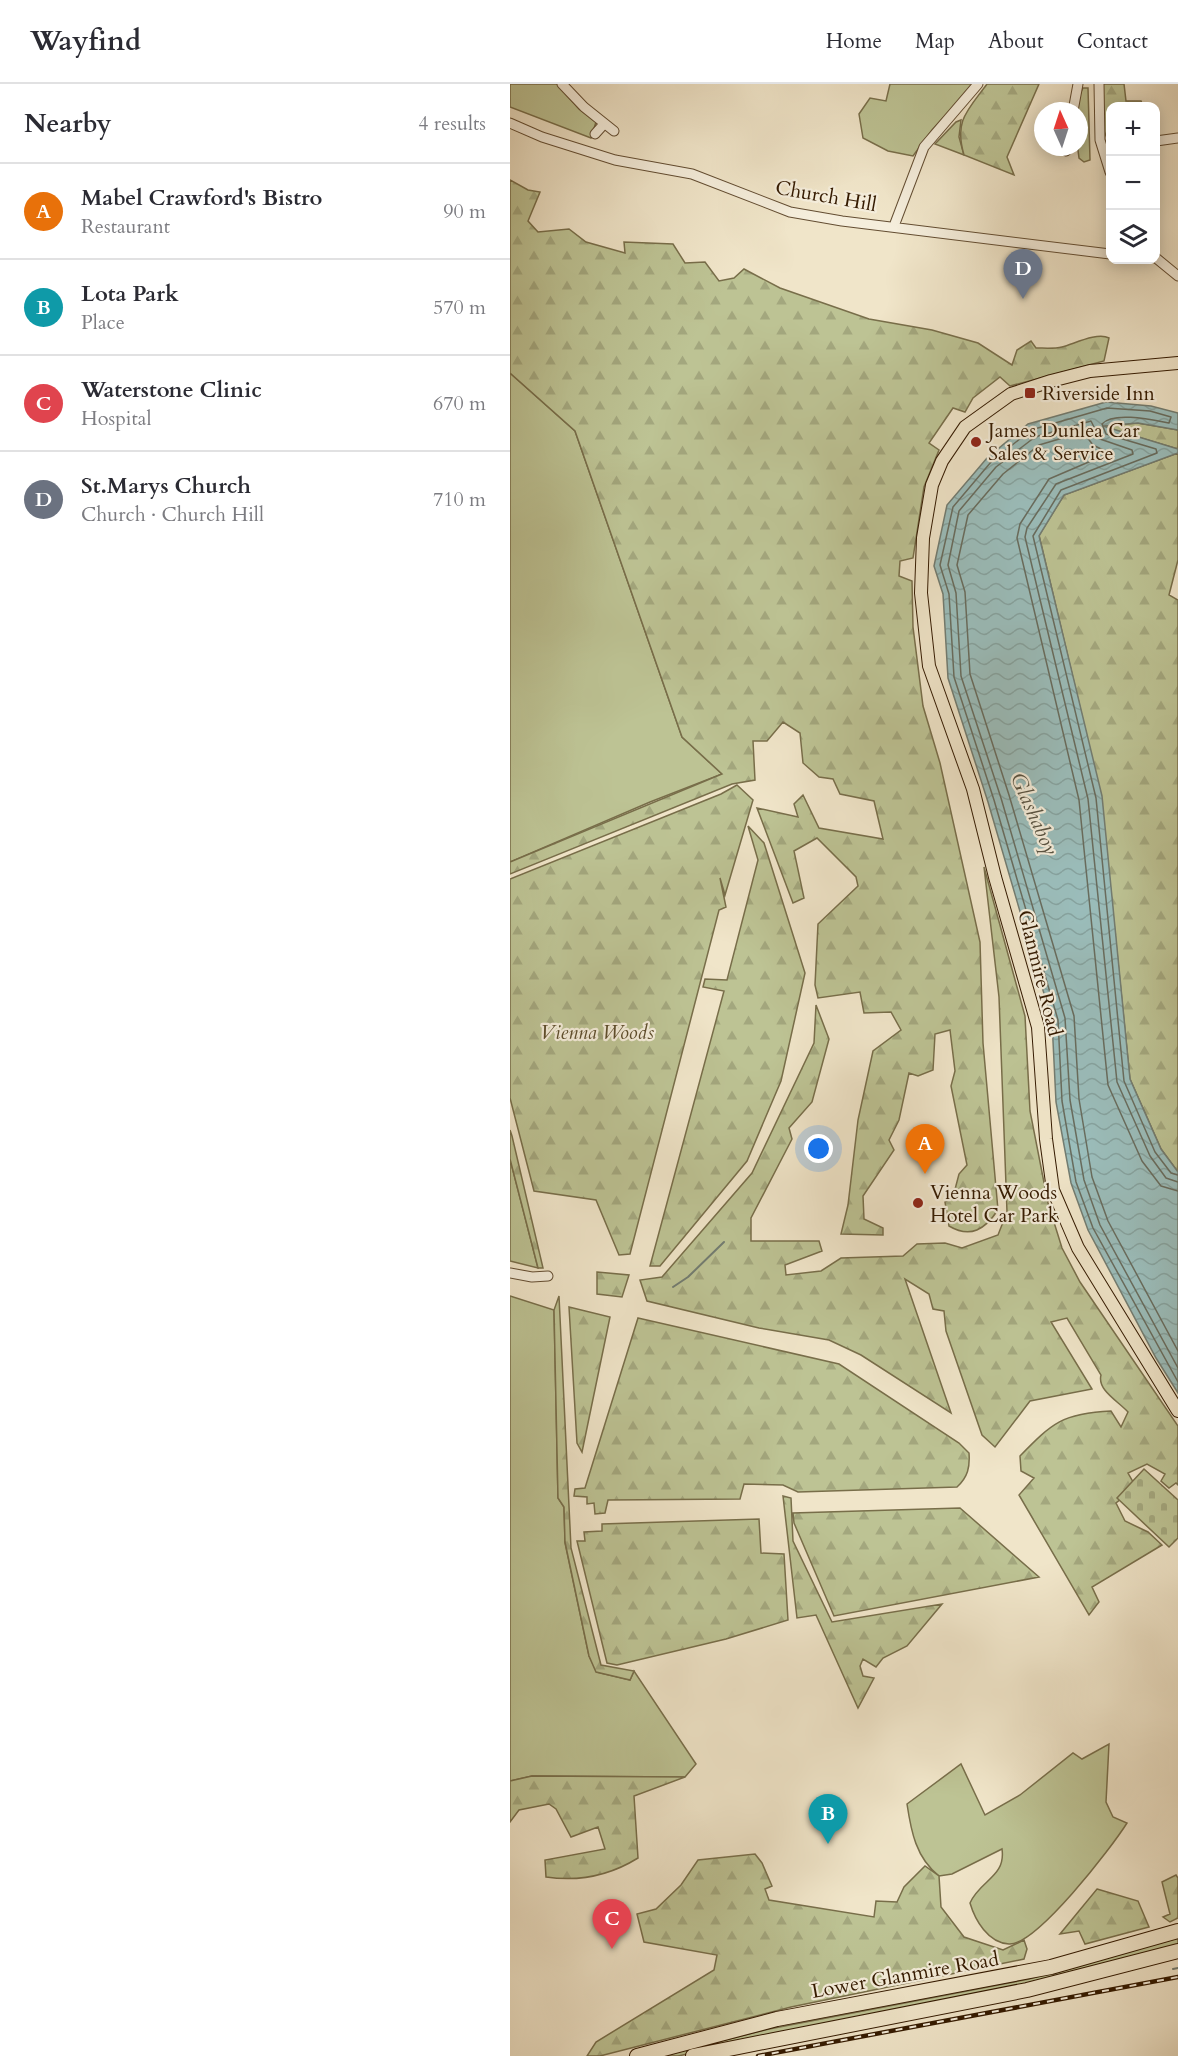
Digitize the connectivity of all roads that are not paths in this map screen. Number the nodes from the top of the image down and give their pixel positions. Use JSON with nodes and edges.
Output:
{"nodes":[{"id":1,"x":562,"y":84,"type":"edge"},
{"id":2,"x":978,"y":84,"type":"edge"},
{"id":3,"x":1078,"y":84,"type":"edge"},
{"id":4,"x":1099,"y":84,"type":"edge"},
{"id":5,"x":1075,"y":102,"type":"edge"},
{"id":6,"x":510,"y":123,"type":"edge"},
{"id":7,"x":604,"y":123,"type":"junction"},
{"id":8,"x":614,"y":131,"type":"dead end"},
{"id":9,"x":595,"y":134,"type":"dead end"},
{"id":10,"x":1178,"y":138,"type":"edge"},
{"id":11,"x":1100,"y":140,"type":"junction"},
{"id":12,"x":1160,"y":140,"type":"edge"},
{"id":13,"x":1106,"y":141,"type":"edge"},
{"id":14,"x":1106,"y":159,"type":"edge"},
{"id":15,"x":894,"y":226,"type":"junction"},
{"id":16,"x":1106,"y":253,"type":"edge"},
{"id":17,"x":1160,"y":262,"type":"edge"},
{"id":18,"x":1178,"y":276,"type":"edge"},
{"id":19,"x":1178,"y":363,"type":"edge"},
{"id":20,"x":510,"y":1273,"type":"edge"},
{"id":21,"x":548,"y":1276,"type":"dead end"},
{"id":22,"x":1178,"y":1411,"type":"edge"},
{"id":23,"x":1178,"y":1931,"type":"edge"},
{"id":24,"x":1178,"y":1951,"type":"edge"},
{"id":25,"x":638,"y":2056,"type":"edge"},
{"id":26,"x":693,"y":2056,"type":"edge"}],
"edges":[{"from":1,"to":7,"type":"street"},
{"from":2,"to":15,"type":"street"},
{"from":3,"to":5,"type":"street"},
{"from":4,"to":11,"type":"street"},
{"from":6,"to":15,"type":"street","name":"Church Hill"},
{"from":7,"to":8,"type":"street"},
{"from":7,"to":9,"type":"street"},
{"from":10,"to":12,"type":"street"},
{"from":11,"to":13,"type":"street"},
{"from":11,"to":14,"type":"street"},
{"from":15,"to":16,"type":"street","name":"Church Hill"},
{"from":17,"to":18,"type":"street"},
{"from":19,"to":22,"type":"main road","name":"Glanmire Road"},
{"from":20,"to":21,"type":"street"},
{"from":23,"to":25,"type":"highway","name":"Lower Glanmire Road"},
{"from":24,"to":26,"type":"highway","name":"Lower Glanmire Road"}]}
